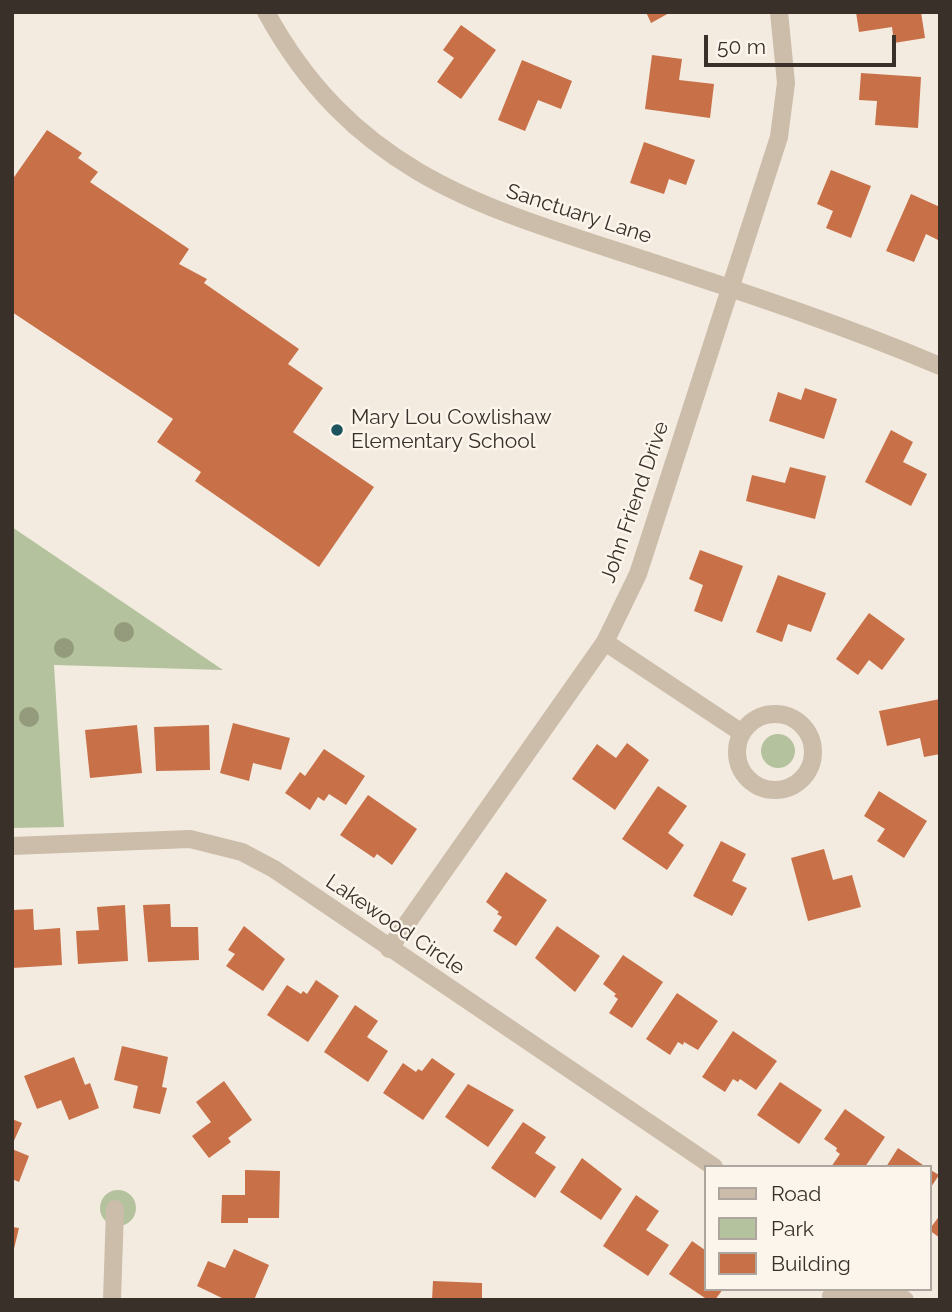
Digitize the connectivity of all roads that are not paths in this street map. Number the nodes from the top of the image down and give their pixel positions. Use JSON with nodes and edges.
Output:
{"nodes":[{"id":1,"x":266,"y":12,"type":"edge"},
{"id":2,"x":779,"y":12,"type":"edge"},
{"id":3,"x":730,"y":288,"type":"junction"},
{"id":4,"x":940,"y":366,"type":"edge"},
{"id":5,"x":605,"y":642,"type":"junction"},
{"id":6,"x":742,"y":733,"type":"junction"},
{"id":7,"x":12,"y":846,"type":"edge"},
{"id":8,"x":389,"y":949,"type":"junction"},
{"id":9,"x":711,"y":1165,"type":"edge"},
{"id":10,"x":115,"y":1209,"type":"dead end"},
{"id":11,"x":868,"y":1291,"type":"edge"},
{"id":12,"x":830,"y":1295,"type":"edge"},
{"id":13,"x":113,"y":1300,"type":"edge"}],
"edges":[{"from":1,"to":3,"type":"street","name":"Sanctuary Lane"},
{"from":2,"to":3,"type":"street","name":"John Friend Drive"},
{"from":3,"to":4,"type":"street","name":"Sanctuary Lane"},
{"from":3,"to":5,"type":"street","name":"John Friend Drive"},
{"from":5,"to":6,"type":"street"},
{"from":5,"to":8,"type":"street","name":"John Friend Drive"},
{"from":6,"to":6,"type":"street"},
{"from":7,"to":8,"type":"street","name":"Lakewood Circle"},
{"from":8,"to":9,"type":"street","name":"Lakewood Circle"},
{"from":10,"to":13,"type":"street"},
{"from":11,"to":12,"type":"street"}]}
